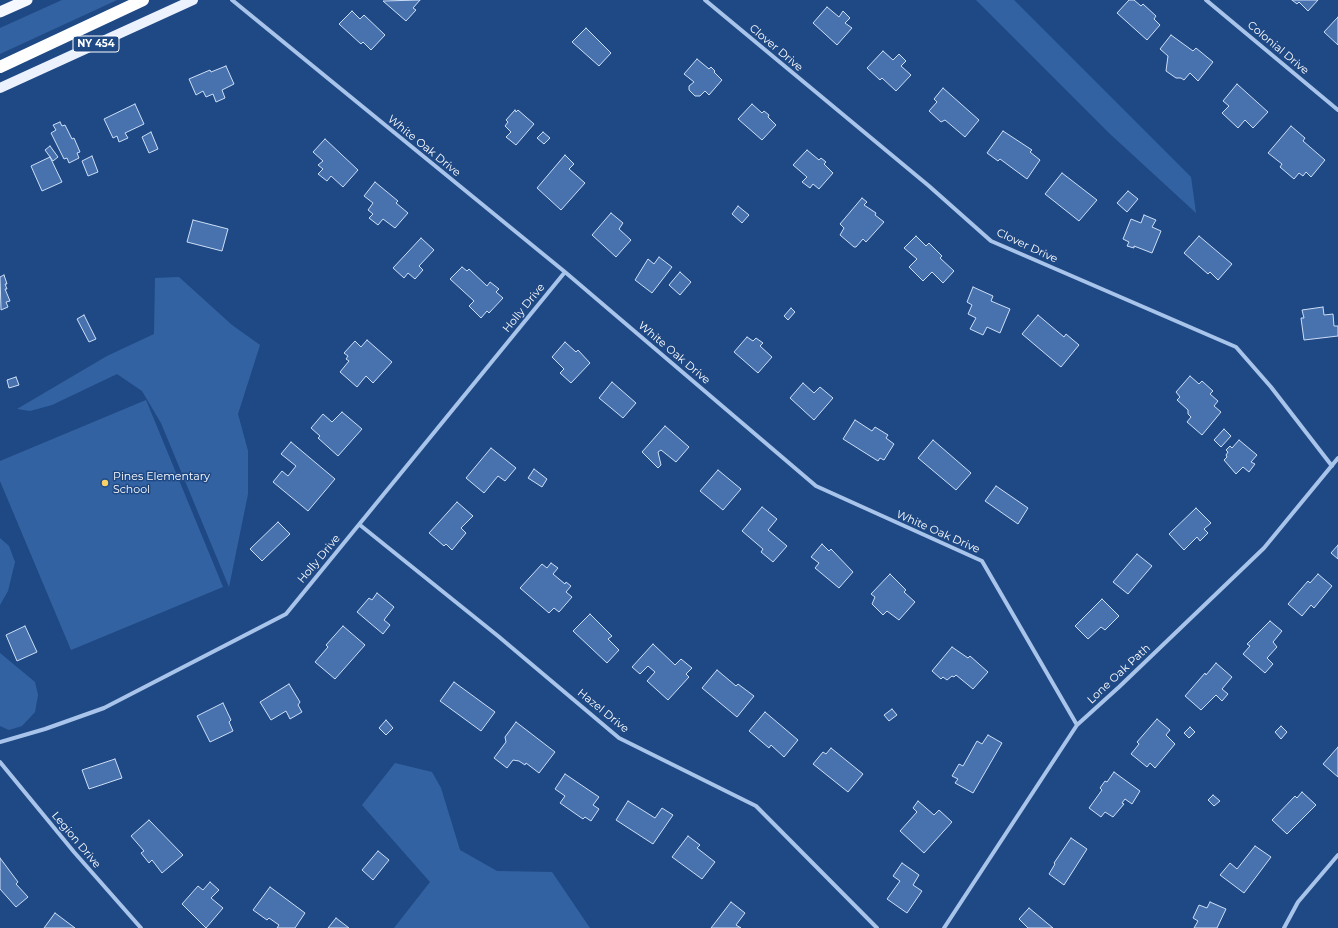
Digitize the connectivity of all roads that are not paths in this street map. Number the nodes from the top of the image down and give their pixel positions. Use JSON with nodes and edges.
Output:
{"nodes":[{"id":1,"x":27,"y":0,"type":"edge"},
{"id":2,"x":143,"y":0,"type":"edge"},
{"id":3,"x":193,"y":0,"type":"edge"},
{"id":4,"x":232,"y":0,"type":"edge"},
{"id":5,"x":705,"y":0,"type":"edge"},
{"id":6,"x":1206,"y":0,"type":"edge"},
{"id":7,"x":0,"y":12,"type":"edge"},
{"id":8,"x":0,"y":67,"type":"edge"},
{"id":9,"x":0,"y":88,"type":"edge"},
{"id":10,"x":1338,"y":110,"type":"edge"},
{"id":11,"x":565,"y":272,"type":"junction"},
{"id":12,"x":1338,"y":458,"type":"edge"},
{"id":13,"x":1332,"y":466,"type":"junction"},
{"id":14,"x":360,"y":525,"type":"junction"},
{"id":15,"x":1077,"y":725,"type":"junction"},
{"id":16,"x":0,"y":742,"type":"edge"},
{"id":17,"x":0,"y":762,"type":"edge"},
{"id":18,"x":1338,"y":855,"type":"edge"},
{"id":19,"x":141,"y":928,"type":"edge"},
{"id":20,"x":877,"y":928,"type":"edge"},
{"id":21,"x":944,"y":928,"type":"edge"},
{"id":22,"x":1284,"y":928,"type":"edge"}],
"edges":[{"from":1,"to":7,"type":"highway"},
{"from":2,"to":8,"type":"highway"},
{"from":3,"to":9,"type":"main road","number":"NY 454"},
{"from":4,"to":11,"type":"street","name":"White Oak Drive"},
{"from":5,"to":13,"type":"street","name":"Clover Drive"},
{"from":6,"to":10,"type":"street","name":"Colonial Drive"},
{"from":11,"to":14,"type":"street","name":"Holly Drive"},
{"from":11,"to":15,"type":"street","name":"White Oak Drive"},
{"from":12,"to":13,"type":"street","name":"Lone Oak Path"},
{"from":13,"to":15,"type":"street","name":"Lone Oak Path"},
{"from":14,"to":16,"type":"street","name":"Holly Drive"},
{"from":14,"to":20,"type":"street","name":"Hazel Drive"},
{"from":15,"to":21,"type":"street","name":"Lone Oak Path"},
{"from":17,"to":19,"type":"street","name":"Legion Drive"},
{"from":18,"to":22,"type":"street"}]}
